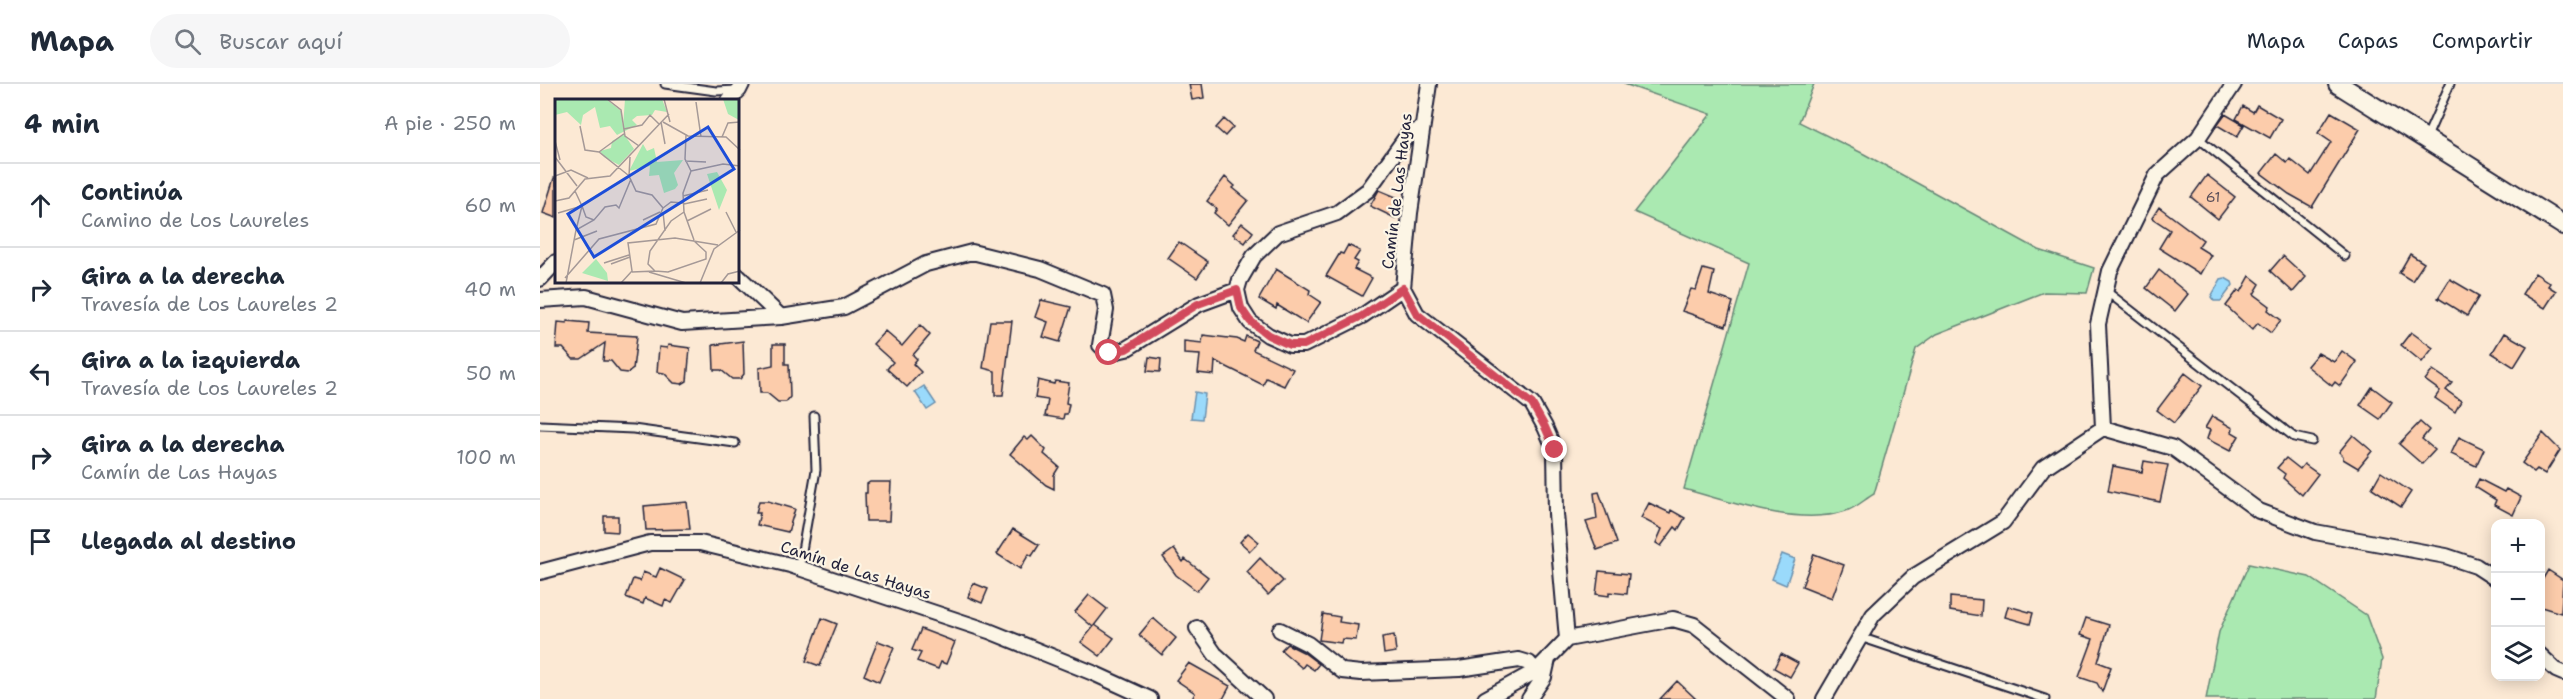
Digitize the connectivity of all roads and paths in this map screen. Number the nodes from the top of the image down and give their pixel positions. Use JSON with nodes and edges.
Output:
{"nodes":[{"id":1,"x":665,"y":84,"type":"edge"},
{"id":2,"x":2234,"y":84,"type":"edge"},
{"id":3,"x":2338,"y":84,"type":"edge"},
{"id":4,"x":2450,"y":84,"type":"edge"},
{"id":5,"x":1426,"y":86,"type":"edge"},
{"id":6,"x":739,"y":92,"type":"edge"},
{"id":7,"x":1420,"y":130,"type":"junction"},
{"id":8,"x":2198,"y":138,"type":"junction"},
{"id":9,"x":2427,"y":139,"type":"junction"},
{"id":10,"x":2563,"y":225,"type":"edge"},
{"id":11,"x":2345,"y":256,"type":"dead end"},
{"id":12,"x":555,"y":263,"type":"edge"},
{"id":13,"x":740,"y":278,"type":"edge"},
{"id":14,"x":540,"y":279,"type":"edge"},
{"id":15,"x":1403,"y":288,"type":"junction"},
{"id":16,"x":1237,"y":290,"type":"junction"},
{"id":17,"x":2106,"y":291,"type":"junction"},
{"id":18,"x":540,"y":300,"type":"edge"},
{"id":19,"x":781,"y":317,"type":"junction"},
{"id":20,"x":814,"y":416,"type":"dead end"},
{"id":21,"x":540,"y":425,"type":"edge"},
{"id":22,"x":2103,"y":428,"type":"junction"},
{"id":23,"x":2312,"y":441,"type":"dead end"},
{"id":24,"x":735,"y":442,"type":"dead end"},
{"id":25,"x":799,"y":568,"type":"junction"},
{"id":26,"x":540,"y":572,"type":"edge"},
{"id":27,"x":2491,"y":576,"type":"edge"},
{"id":28,"x":1197,"y":628,"type":"dead end"},
{"id":29,"x":1280,"y":630,"type":"dead end"},
{"id":30,"x":1860,"y":637,"type":"junction"},
{"id":31,"x":1567,"y":639,"type":"junction"},
{"id":32,"x":1548,"y":659,"type":"junction"},
{"id":33,"x":2545,"y":659,"type":"edge"},
{"id":34,"x":1536,"y":671,"type":"junction"},
{"id":35,"x":2563,"y":673,"type":"edge"},
{"id":36,"x":1150,"y":699,"type":"edge"},
{"id":37,"x":1264,"y":699,"type":"edge"},
{"id":38,"x":1485,"y":699,"type":"edge"},
{"id":39,"x":1528,"y":699,"type":"edge"},
{"id":40,"x":1788,"y":699,"type":"edge"},
{"id":41,"x":1824,"y":699,"type":"edge"},
{"id":42,"x":2044,"y":699,"type":"edge"}],
"edges":[{"from":1,"to":6,"type":"lane"},
{"from":2,"to":8,"type":"street"},
{"from":3,"to":9,"type":"street"},
{"from":4,"to":9,"type":"lane"},
{"from":5,"to":7,"type":"street","name":"Camín de Las Hayas"},
{"from":7,"to":15,"type":"street","name":"Camín de Las Hayas"},
{"from":7,"to":16,"type":"street"},
{"from":8,"to":11,"type":"lane"},
{"from":8,"to":17,"type":"street"},
{"from":9,"to":10,"type":"street"},
{"from":12,"to":14,"type":"street"},
{"from":13,"to":19,"type":"street"},
{"from":15,"to":16,"type":"street"},
{"from":15,"to":31,"type":"street","name":"Camín de Las Hayas"},
{"from":16,"to":19,"type":"street"},
{"from":17,"to":22,"type":"street"},
{"from":17,"to":23,"type":"lane"},
{"from":18,"to":19,"type":"street"},
{"from":20,"to":25,"type":"lane"},
{"from":21,"to":24,"type":"lane"},
{"from":22,"to":27,"type":"street"},
{"from":22,"to":30,"type":"street"},
{"from":25,"to":26,"type":"street","name":"Camín de Las Hayas"},
{"from":25,"to":36,"type":"street","name":"Camín de Las Hayas"},
{"from":28,"to":37,"type":"street"},
{"from":29,"to":34,"type":"street"},
{"from":30,"to":41,"type":"street"},
{"from":30,"to":42,"type":"lane"},
{"from":31,"to":32,"type":"street"},
{"from":31,"to":40,"type":"street"},
{"from":32,"to":34,"type":"street"},
{"from":32,"to":39,"type":"street"},
{"from":33,"to":35,"type":"street"},
{"from":34,"to":38,"type":"street"}]}
